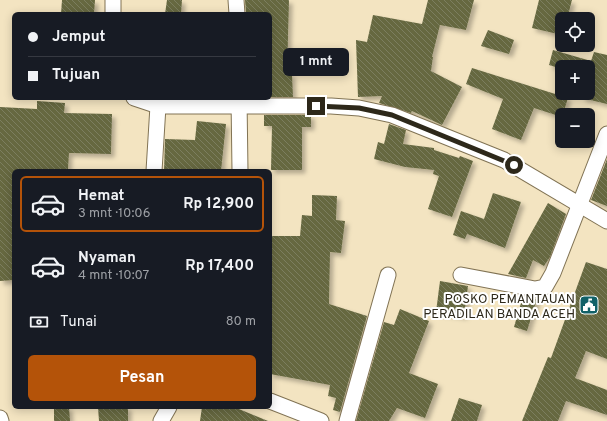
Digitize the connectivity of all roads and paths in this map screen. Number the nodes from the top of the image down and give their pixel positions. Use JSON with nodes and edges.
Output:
{"nodes":[{"id":1,"x":114,"y":0,"type":"edge"},
{"id":2,"x":236,"y":0,"type":"edge"},
{"id":3,"x":113,"y":12,"type":"edge"},
{"id":4,"x":237,"y":12,"type":"edge"},
{"id":5,"x":140,"y":100,"type":"edge"},
{"id":6,"x":239,"y":102,"type":"edge"},
{"id":7,"x":158,"y":106,"type":"junction"},
{"id":8,"x":607,"y":134,"type":"edge"},
{"id":9,"x":154,"y":169,"type":"edge"},
{"id":10,"x":240,"y":169,"type":"edge"},
{"id":11,"x":579,"y":206,"type":"junction"},
{"id":12,"x":607,"y":221,"type":"edge"},
{"id":13,"x":388,"y":275,"type":"dead end"},
{"id":14,"x":461,"y":275,"type":"dead end"},
{"id":15,"x":272,"y":402,"type":"edge"},
{"id":16,"x":168,"y":409,"type":"edge"},
{"id":17,"x":161,"y":421,"type":"edge"},
{"id":18,"x":321,"y":421,"type":"edge"},
{"id":19,"x":347,"y":421,"type":"edge"}],
"edges":[{"from":1,"to":3,"type":"street"},
{"from":2,"to":4,"type":"street"},
{"from":5,"to":7,"type":"street"},
{"from":6,"to":7,"type":"street"},
{"from":6,"to":10,"type":"street"},
{"from":6,"to":11,"type":"street"},
{"from":7,"to":9,"type":"street"},
{"from":8,"to":11,"type":"street"},
{"from":11,"to":12,"type":"street"},
{"from":11,"to":14,"type":"street"},
{"from":13,"to":19,"type":"street"},
{"from":15,"to":18,"type":"street"},
{"from":16,"to":17,"type":"street"}]}
